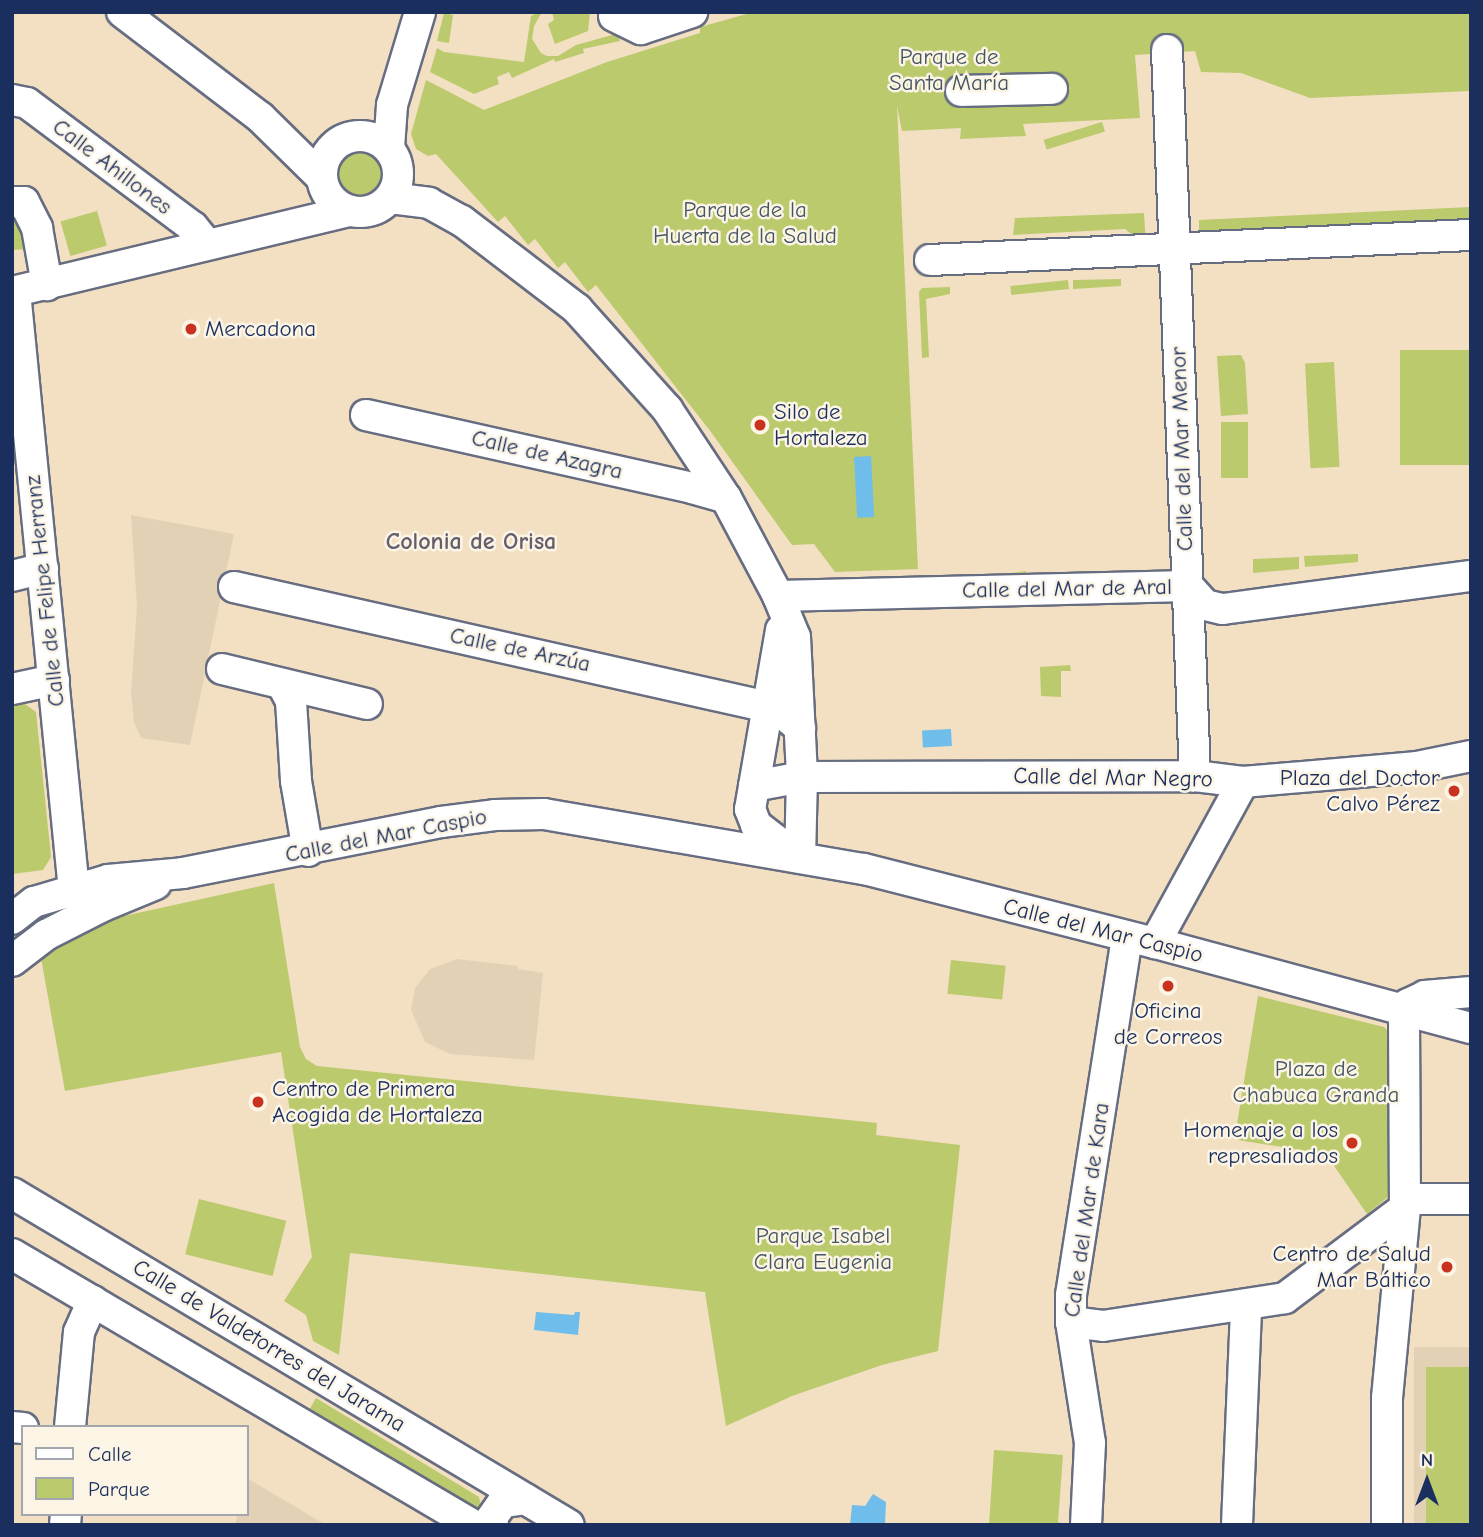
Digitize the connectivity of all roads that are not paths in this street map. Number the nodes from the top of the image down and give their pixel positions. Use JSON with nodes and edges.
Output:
{"nodes":[{"id":1,"x":420,"y":12,"type":"edge"},
{"id":2,"x":692,"y":12,"type":"edge"},
{"id":3,"x":124,"y":13,"type":"edge"},
{"id":4,"x":614,"y":16,"type":"dead end"},
{"id":5,"x":1167,"y":50,"type":"dead end"},
{"id":6,"x":1052,"y":89,"type":"dead end"},
{"id":7,"x":961,"y":92,"type":"dead end"},
{"id":8,"x":12,"y":100,"type":"edge"},
{"id":9,"x":260,"y":117,"type":"junction"},
{"id":10,"x":333,"y":146,"type":"junction"},
{"id":11,"x":386,"y":164,"type":"junction"},
{"id":12,"x":322,"y":180,"type":"junction"},
{"id":13,"x":12,"y":202,"type":"edge"},
{"id":14,"x":350,"y":211,"type":"junction"},
{"id":15,"x":292,"y":223,"type":"junction"},
{"id":16,"x":1471,"y":235,"type":"edge"},
{"id":17,"x":207,"y":244,"type":"junction"},
{"id":18,"x":1174,"y":248,"type":"junction"},
{"id":19,"x":930,"y":260,"type":"dead end"},
{"id":20,"x":47,"y":285,"type":"junction"},
{"id":21,"x":13,"y":292,"type":"edge"},
{"id":22,"x":366,"y":415,"type":"dead end"},
{"id":23,"x":20,"y":433,"type":"edge"},
{"id":24,"x":726,"y":498,"type":"junction"},
{"id":25,"x":43,"y":569,"type":"junction"},
{"id":26,"x":12,"y":576,"type":"edge"},
{"id":27,"x":1471,"y":576,"type":"edge"},
{"id":28,"x":1188,"y":586,"type":"junction"},
{"id":29,"x":234,"y":587,"type":"dead end"},
{"id":30,"x":780,"y":604,"type":"junction"},
{"id":31,"x":222,"y":669,"type":"dead end"},
{"id":32,"x":54,"y":680,"type":"junction"},
{"id":33,"x":282,"y":684,"type":"junction"},
{"id":34,"x":12,"y":689,"type":"edge"},
{"id":35,"x":367,"y":704,"type":"dead end"},
{"id":36,"x":768,"y":707,"type":"junction"},
{"id":37,"x":800,"y":728,"type":"junction"},
{"id":38,"x":1471,"y":756,"type":"edge"},
{"id":39,"x":802,"y":776,"type":"junction"},
{"id":40,"x":1195,"y":776,"type":"junction"},
{"id":41,"x":1243,"y":782,"type":"junction"},
{"id":42,"x":752,"y":797,"type":"junction"},
{"id":43,"x":673,"y":835,"type":"junction"},
{"id":44,"x":308,"y":851,"type":"junction"},
{"id":45,"x":800,"y":858,"type":"junction"},
{"id":46,"x":183,"y":873,"type":"junction"},
{"id":47,"x":74,"y":890,"type":"junction"},
{"id":48,"x":19,"y":907,"type":"edge"},
{"id":49,"x":1141,"y":940,"type":"junction"},
{"id":50,"x":12,"y":961,"type":"edge"},
{"id":51,"x":1471,"y":992,"type":"edge"},
{"id":52,"x":1404,"y":1012,"type":"junction"},
{"id":53,"x":1471,"y":1028,"type":"edge"},
{"id":54,"x":12,"y":1193,"type":"edge"},
{"id":55,"x":1471,"y":1199,"type":"edge"},
{"id":56,"x":1405,"y":1203,"type":"junction"},
{"id":57,"x":1360,"y":1240,"type":"junction"},
{"id":58,"x":1401,"y":1252,"type":"junction"},
{"id":59,"x":12,"y":1254,"type":"edge"},
{"id":60,"x":93,"y":1301,"type":"junction"},
{"id":61,"x":1246,"y":1306,"type":"junction"},
{"id":62,"x":1071,"y":1322,"type":"junction"},
{"id":63,"x":70,"y":1425,"type":"edge"},
{"id":64,"x":526,"y":1499,"type":"junction"},
{"id":65,"x":473,"y":1525,"type":"edge"},
{"id":66,"x":494,"y":1525,"type":"edge"},
{"id":67,"x":569,"y":1525,"type":"edge"},
{"id":68,"x":1086,"y":1525,"type":"edge"},
{"id":69,"x":1237,"y":1525,"type":"edge"},
{"id":70,"x":1387,"y":1525,"type":"edge"}],
"edges":[{"from":1,"to":11,"type":"street"},
{"from":2,"to":4,"type":"street"},
{"from":3,"to":9,"type":"street"},
{"from":5,"to":18,"type":"street","name":"Calle del Mar Menor"},
{"from":6,"to":7,"type":"street"},
{"from":8,"to":17,"type":"street","name":"Calle Ahillones"},
{"from":9,"to":10,"type":"street"},
{"from":9,"to":12,"type":"street"},
{"from":10,"to":11,"type":"street"},
{"from":10,"to":12,"type":"street"},
{"from":11,"to":14,"type":"street"},
{"from":11,"to":24,"type":"street"},
{"from":12,"to":14,"type":"street"},
{"from":12,"to":15,"type":"street"},
{"from":13,"to":20,"type":"street"},
{"from":14,"to":15,"type":"street"},
{"from":15,"to":17,"type":"street"},
{"from":16,"to":18,"type":"street"},
{"from":17,"to":20,"type":"street"},
{"from":18,"to":19,"type":"street"},
{"from":18,"to":28,"type":"street","name":"Calle del Mar Menor"},
{"from":20,"to":21,"type":"street"},
{"from":21,"to":23,"type":"street","name":"Calle de Felipe Herranz"},
{"from":22,"to":24,"type":"street","name":"Calle de Azagra"},
{"from":23,"to":25,"type":"street","name":"Calle de Felipe Herranz"},
{"from":24,"to":30,"type":"street"},
{"from":25,"to":26,"type":"street"},
{"from":25,"to":32,"type":"street","name":"Calle de Felipe Herranz"},
{"from":27,"to":28,"type":"street","name":"Calle del Mar de Aral"},
{"from":28,"to":30,"type":"street","name":"Calle del Mar de Aral"},
{"from":28,"to":40,"type":"street","name":"Calle del Mar Menor"},
{"from":29,"to":36,"type":"street","name":"Calle de Arzúa"},
{"from":30,"to":36,"type":"street"},
{"from":30,"to":37,"type":"street"},
{"from":31,"to":33,"type":"street"},
{"from":32,"to":34,"type":"street"},
{"from":32,"to":47,"type":"street","name":"Calle de Felipe Herranz"},
{"from":33,"to":35,"type":"street"},
{"from":33,"to":44,"type":"street"},
{"from":36,"to":37,"type":"street","name":"Calle de Arzúa"},
{"from":36,"to":42,"type":"street"},
{"from":37,"to":39,"type":"street"},
{"from":38,"to":41,"type":"street","name":"Calle del Mar Negro"},
{"from":39,"to":40,"type":"street","name":"Calle del Mar Negro"},
{"from":39,"to":42,"type":"street","name":"Calle del Mar Negro"},
{"from":39,"to":45,"type":"street"},
{"from":40,"to":41,"type":"street","name":"Calle del Mar Negro"},
{"from":41,"to":49,"type":"street","name":"Calle del Mar de Kara"},
{"from":42,"to":43,"type":"street","name":"Calle del Mar Caspio"},
{"from":42,"to":45,"type":"street","name":"Calle del Mar Caspio"},
{"from":43,"to":44,"type":"street","name":"Calle del Mar Caspio"},
{"from":43,"to":45,"type":"street","name":"Calle del Mar Caspio"},
{"from":44,"to":46,"type":"street","name":"Calle del Mar Caspio"},
{"from":45,"to":49,"type":"street","name":"Calle del Mar Caspio"},
{"from":46,"to":47,"type":"street","name":"Calle del Mar Caspio"},
{"from":46,"to":50,"type":"street","name":"Calle del Mar Caspio"},
{"from":47,"to":48,"type":"street","name":"Calle del Mar Caspio"},
{"from":49,"to":52,"type":"street","name":"Calle del Mar Caspio"},
{"from":49,"to":62,"type":"street","name":"Calle del Mar de Kara"},
{"from":51,"to":52,"type":"street"},
{"from":52,"to":53,"type":"street","name":"Calle del Mar Caspio"},
{"from":52,"to":56,"type":"street"},
{"from":54,"to":64,"type":"street","name":"Calle de Valdetorres del Jarama"},
{"from":55,"to":56,"type":"street"},
{"from":56,"to":57,"type":"street"},
{"from":56,"to":58,"type":"street"},
{"from":57,"to":58,"type":"street"},
{"from":57,"to":61,"type":"street"},
{"from":58,"to":70,"type":"street"},
{"from":59,"to":60,"type":"street"},
{"from":60,"to":63,"type":"street"},
{"from":60,"to":65,"type":"street"},
{"from":61,"to":62,"type":"street"},
{"from":61,"to":69,"type":"street"},
{"from":62,"to":68,"type":"street","name":"Calle del Mar de Kara"},
{"from":64,"to":66,"type":"street"},
{"from":64,"to":67,"type":"street","name":"Calle de Valdetorres del Jarama"}]}
